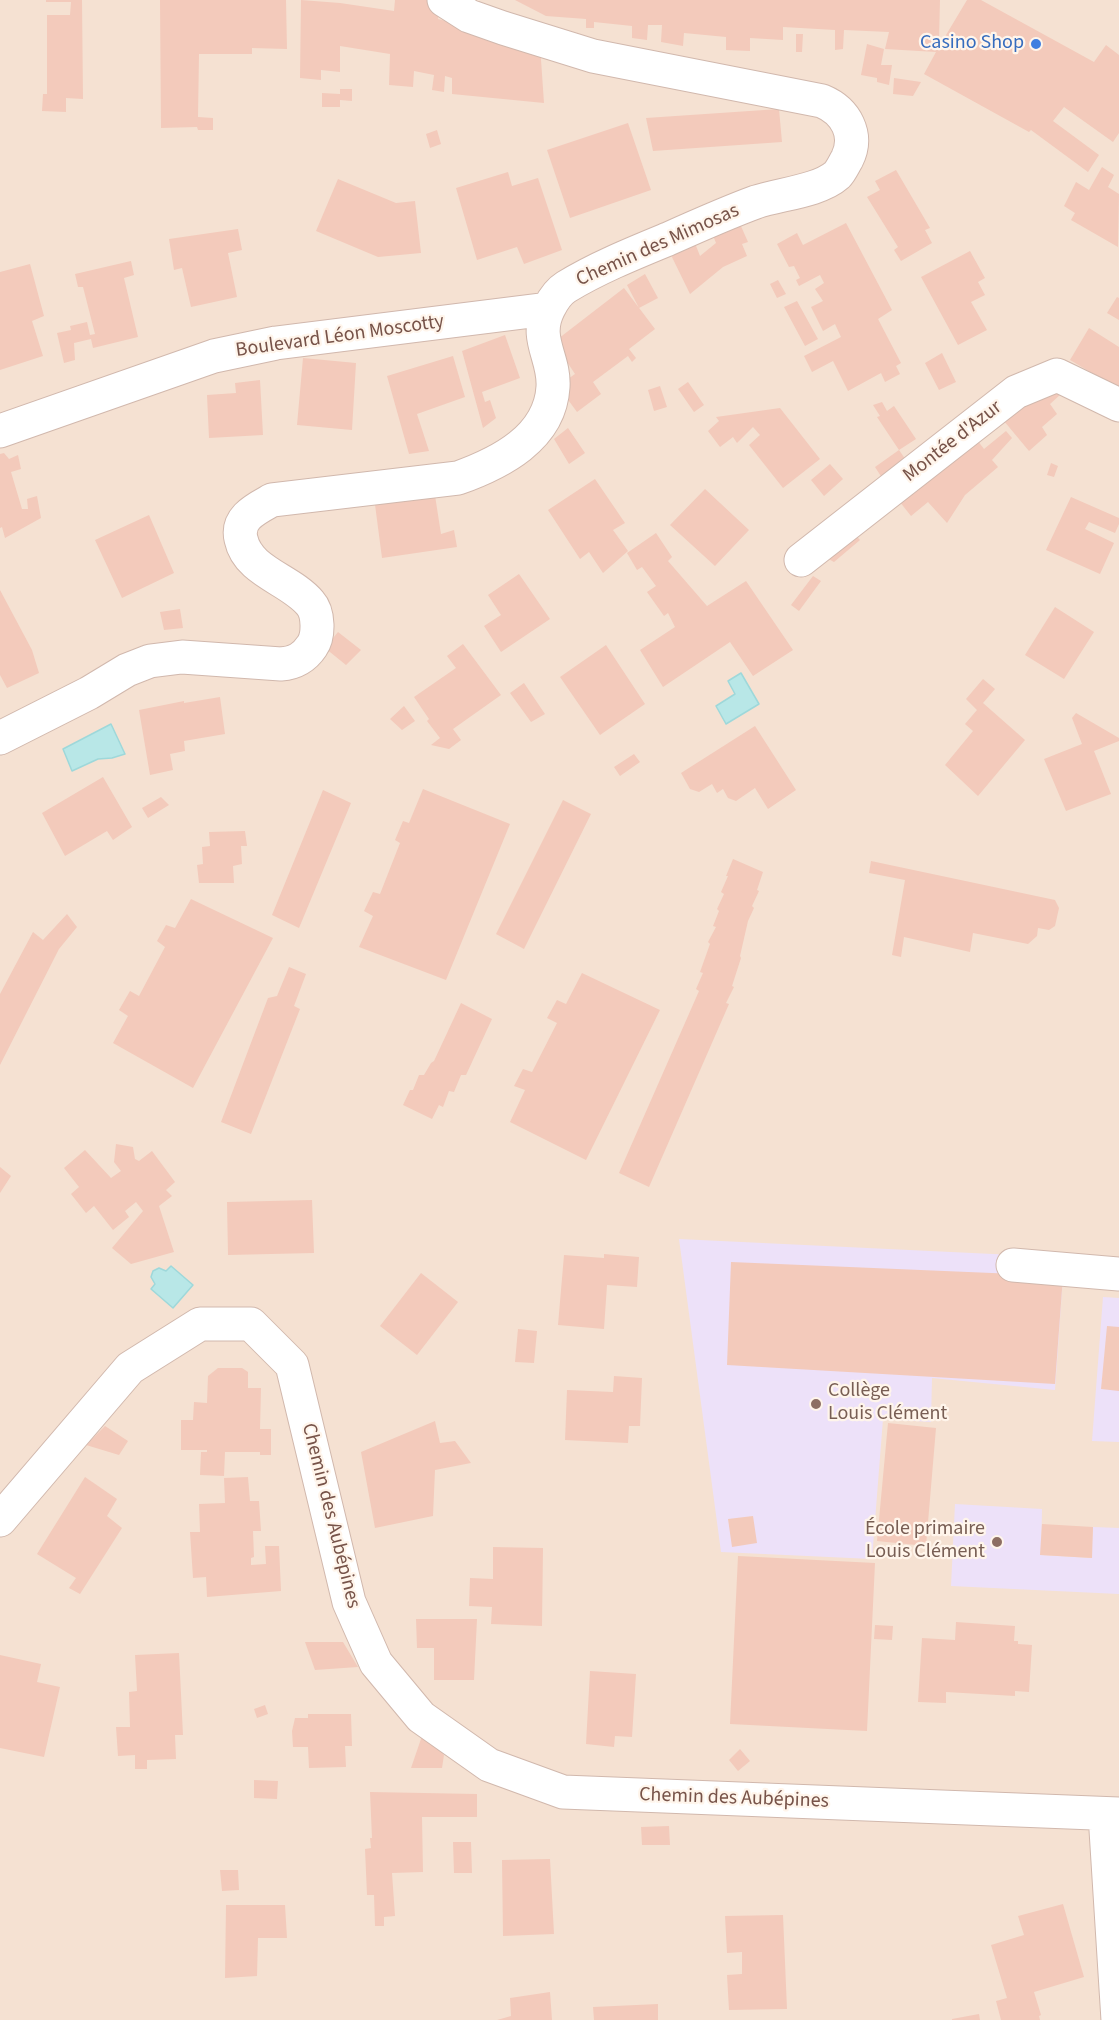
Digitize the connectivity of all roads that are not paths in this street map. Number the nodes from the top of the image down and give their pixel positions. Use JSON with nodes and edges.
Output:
{"nodes":[{"id":1,"x":444,"y":0,"type":"edge"},
{"id":2,"x":548,"y":309,"type":"junction"},
{"id":3,"x":1119,"y":405,"type":"edge"},
{"id":4,"x":0,"y":431,"type":"edge"},
{"id":5,"x":801,"y":560,"type":"dead end"},
{"id":6,"x":0,"y":738,"type":"edge"},
{"id":7,"x":1013,"y":1265,"type":"dead end"},
{"id":8,"x":1119,"y":1274,"type":"edge"},
{"id":9,"x":0,"y":1520,"type":"edge"},
{"id":10,"x":1112,"y":1814,"type":"edge"},
{"id":11,"x":1118,"y":2020,"type":"edge"}],
"edges":[{"from":1,"to":2,"type":"street","name":"Chemin des Mimosas"},
{"from":2,"to":4,"type":"street","name":"Boulevard Léon Moscotty"},
{"from":2,"to":6,"type":"street","name":"Chemin des Mimosas"},
{"from":3,"to":5,"type":"street","name":"Montée d'Azur"},
{"from":7,"to":8,"type":"street"},
{"from":9,"to":10,"type":"street","name":"Chemin des Aubépines"},
{"from":10,"to":11,"type":"street"}]}
